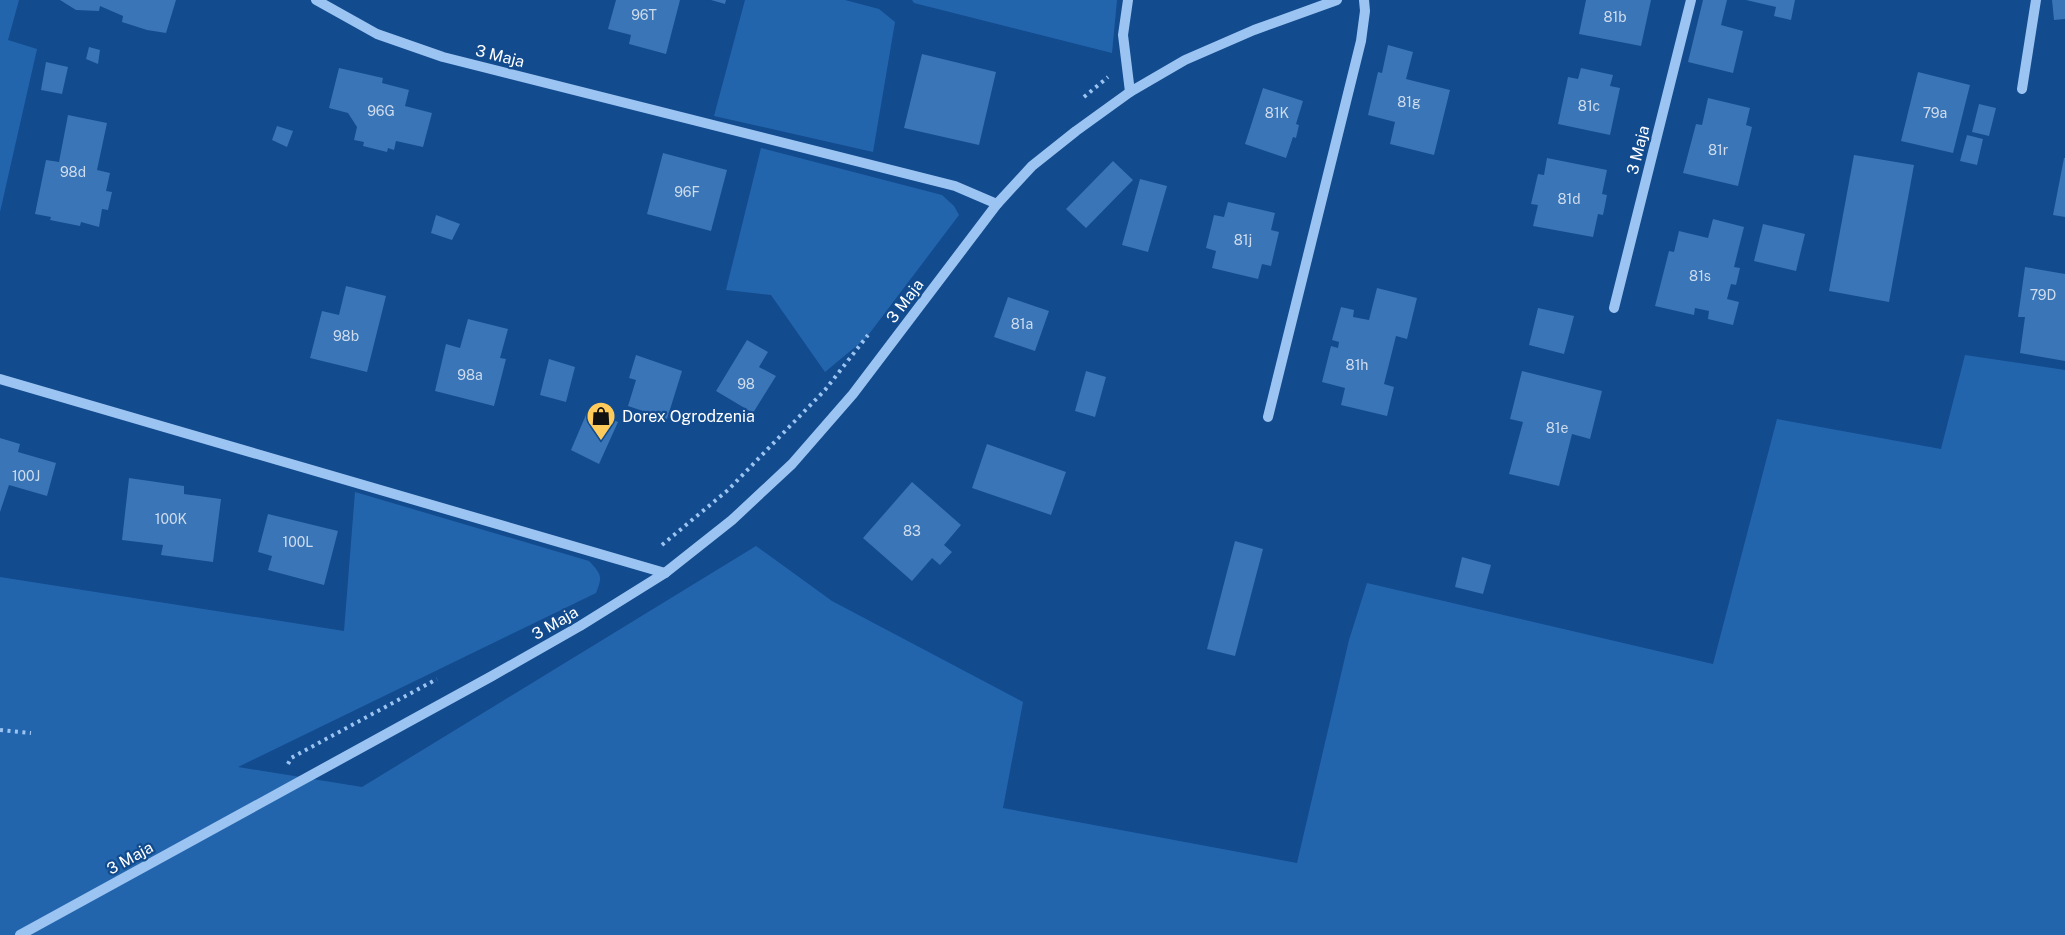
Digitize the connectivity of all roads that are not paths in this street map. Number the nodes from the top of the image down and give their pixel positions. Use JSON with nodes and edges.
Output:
{"nodes":[{"id":1,"x":316,"y":0,"type":"edge"},
{"id":2,"x":1128,"y":0,"type":"edge"},
{"id":3,"x":1337,"y":0,"type":"edge"},
{"id":4,"x":1364,"y":0,"type":"edge"},
{"id":5,"x":1691,"y":0,"type":"edge"},
{"id":6,"x":2037,"y":0,"type":"edge"},
{"id":7,"x":2022,"y":89,"type":"dead end"},
{"id":8,"x":1130,"y":92,"type":"junction"},
{"id":9,"x":997,"y":204,"type":"junction"},
{"id":10,"x":1614,"y":308,"type":"dead end"},
{"id":11,"x":0,"y":379,"type":"edge"},
{"id":12,"x":1268,"y":417,"type":"dead end"},
{"id":13,"x":665,"y":573,"type":"junction"},
{"id":14,"x":20,"y":935,"type":"edge"}],
"edges":[{"from":1,"to":9,"type":"street","name":"3 Maja"},
{"from":2,"to":8,"type":"street"},
{"from":3,"to":8,"type":"street","name":"3 Maja"},
{"from":4,"to":12,"type":"street"},
{"from":5,"to":10,"type":"street","name":"3 Maja"},
{"from":6,"to":7,"type":"street"},
{"from":8,"to":9,"type":"street","name":"3 Maja"},
{"from":9,"to":13,"type":"street","name":"3 Maja"},
{"from":11,"to":13,"type":"street"},
{"from":13,"to":14,"type":"street","name":"3 Maja"}]}
